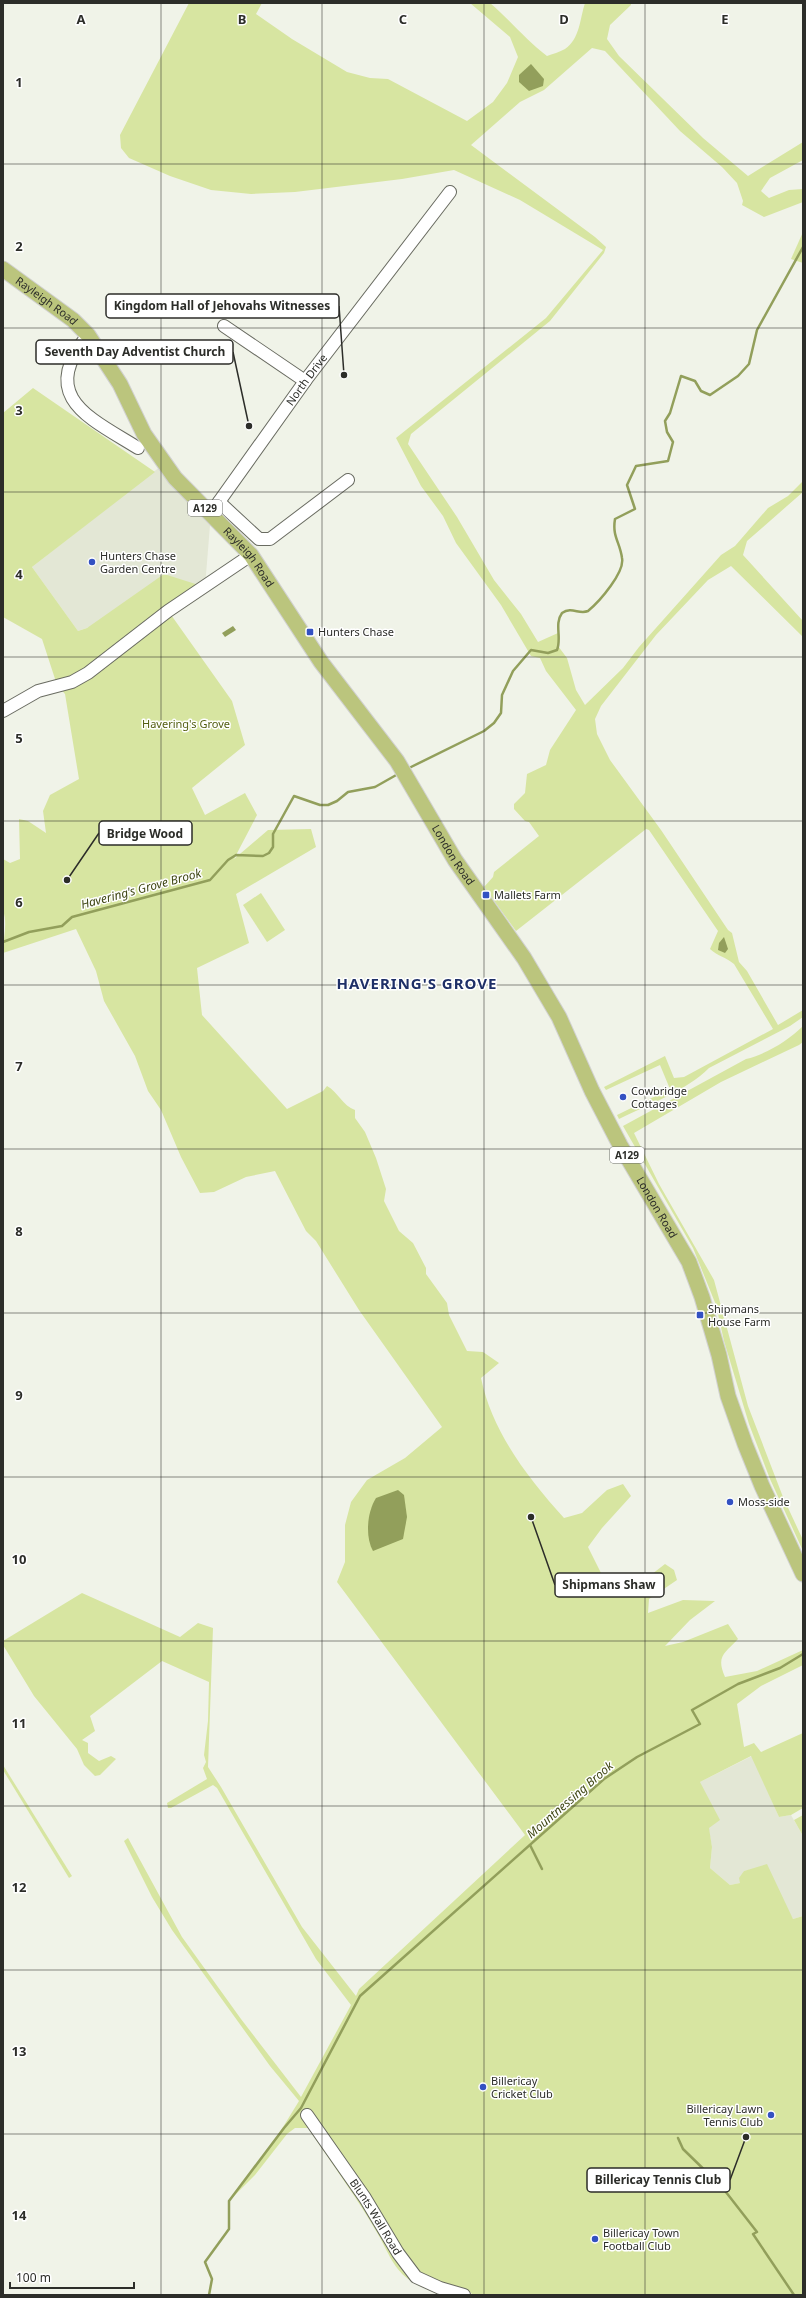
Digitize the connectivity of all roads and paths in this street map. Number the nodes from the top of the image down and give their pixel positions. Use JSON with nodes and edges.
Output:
{"nodes":[{"id":1,"x":450,"y":192,"type":"dead end"},
{"id":2,"x":3,"y":269,"type":"edge"},
{"id":3,"x":224,"y":326,"type":"dead end"},
{"id":4,"x":88,"y":335,"type":"junction"},
{"id":5,"x":305,"y":380,"type":"junction"},
{"id":6,"x":138,"y":448,"type":"dead end"},
{"id":7,"x":348,"y":480,"type":"dead end"},
{"id":8,"x":215,"y":508,"type":"junction"},
{"id":9,"x":251,"y":555,"type":"junction"},
{"id":10,"x":3,"y":711,"type":"edge"},
{"id":11,"x":397,"y":761,"type":"joint"},
{"id":12,"x":803,"y":1574,"type":"edge"},
{"id":13,"x":307,"y":2115,"type":"dead end"},
{"id":14,"x":464,"y":2295,"type":"edge"}],
"edges":[{"from":1,"to":5,"type":"street","name":"North Drive"},
{"from":2,"to":4,"type":"main road","name":"Rayleigh Road","number":"A129"},
{"from":3,"to":5,"type":"street"},
{"from":4,"to":6,"type":"street"},
{"from":4,"to":8,"type":"main road","name":"Rayleigh Road","number":"A129"},
{"from":5,"to":8,"type":"street","name":"North Drive"},
{"from":7,"to":8,"type":"street","name":"Rayleigh Road"},
{"from":8,"to":9,"type":"main road","name":"Rayleigh Road","number":"A129"},
{"from":9,"to":10,"type":"street"},
{"from":9,"to":11,"type":"main road","name":"Rayleigh Road","number":"A129"},
{"from":11,"to":12,"type":"main road","name":"London Road","number":"A129"},
{"from":13,"to":14,"type":"street","name":"Blunts Wall Road"}]}
